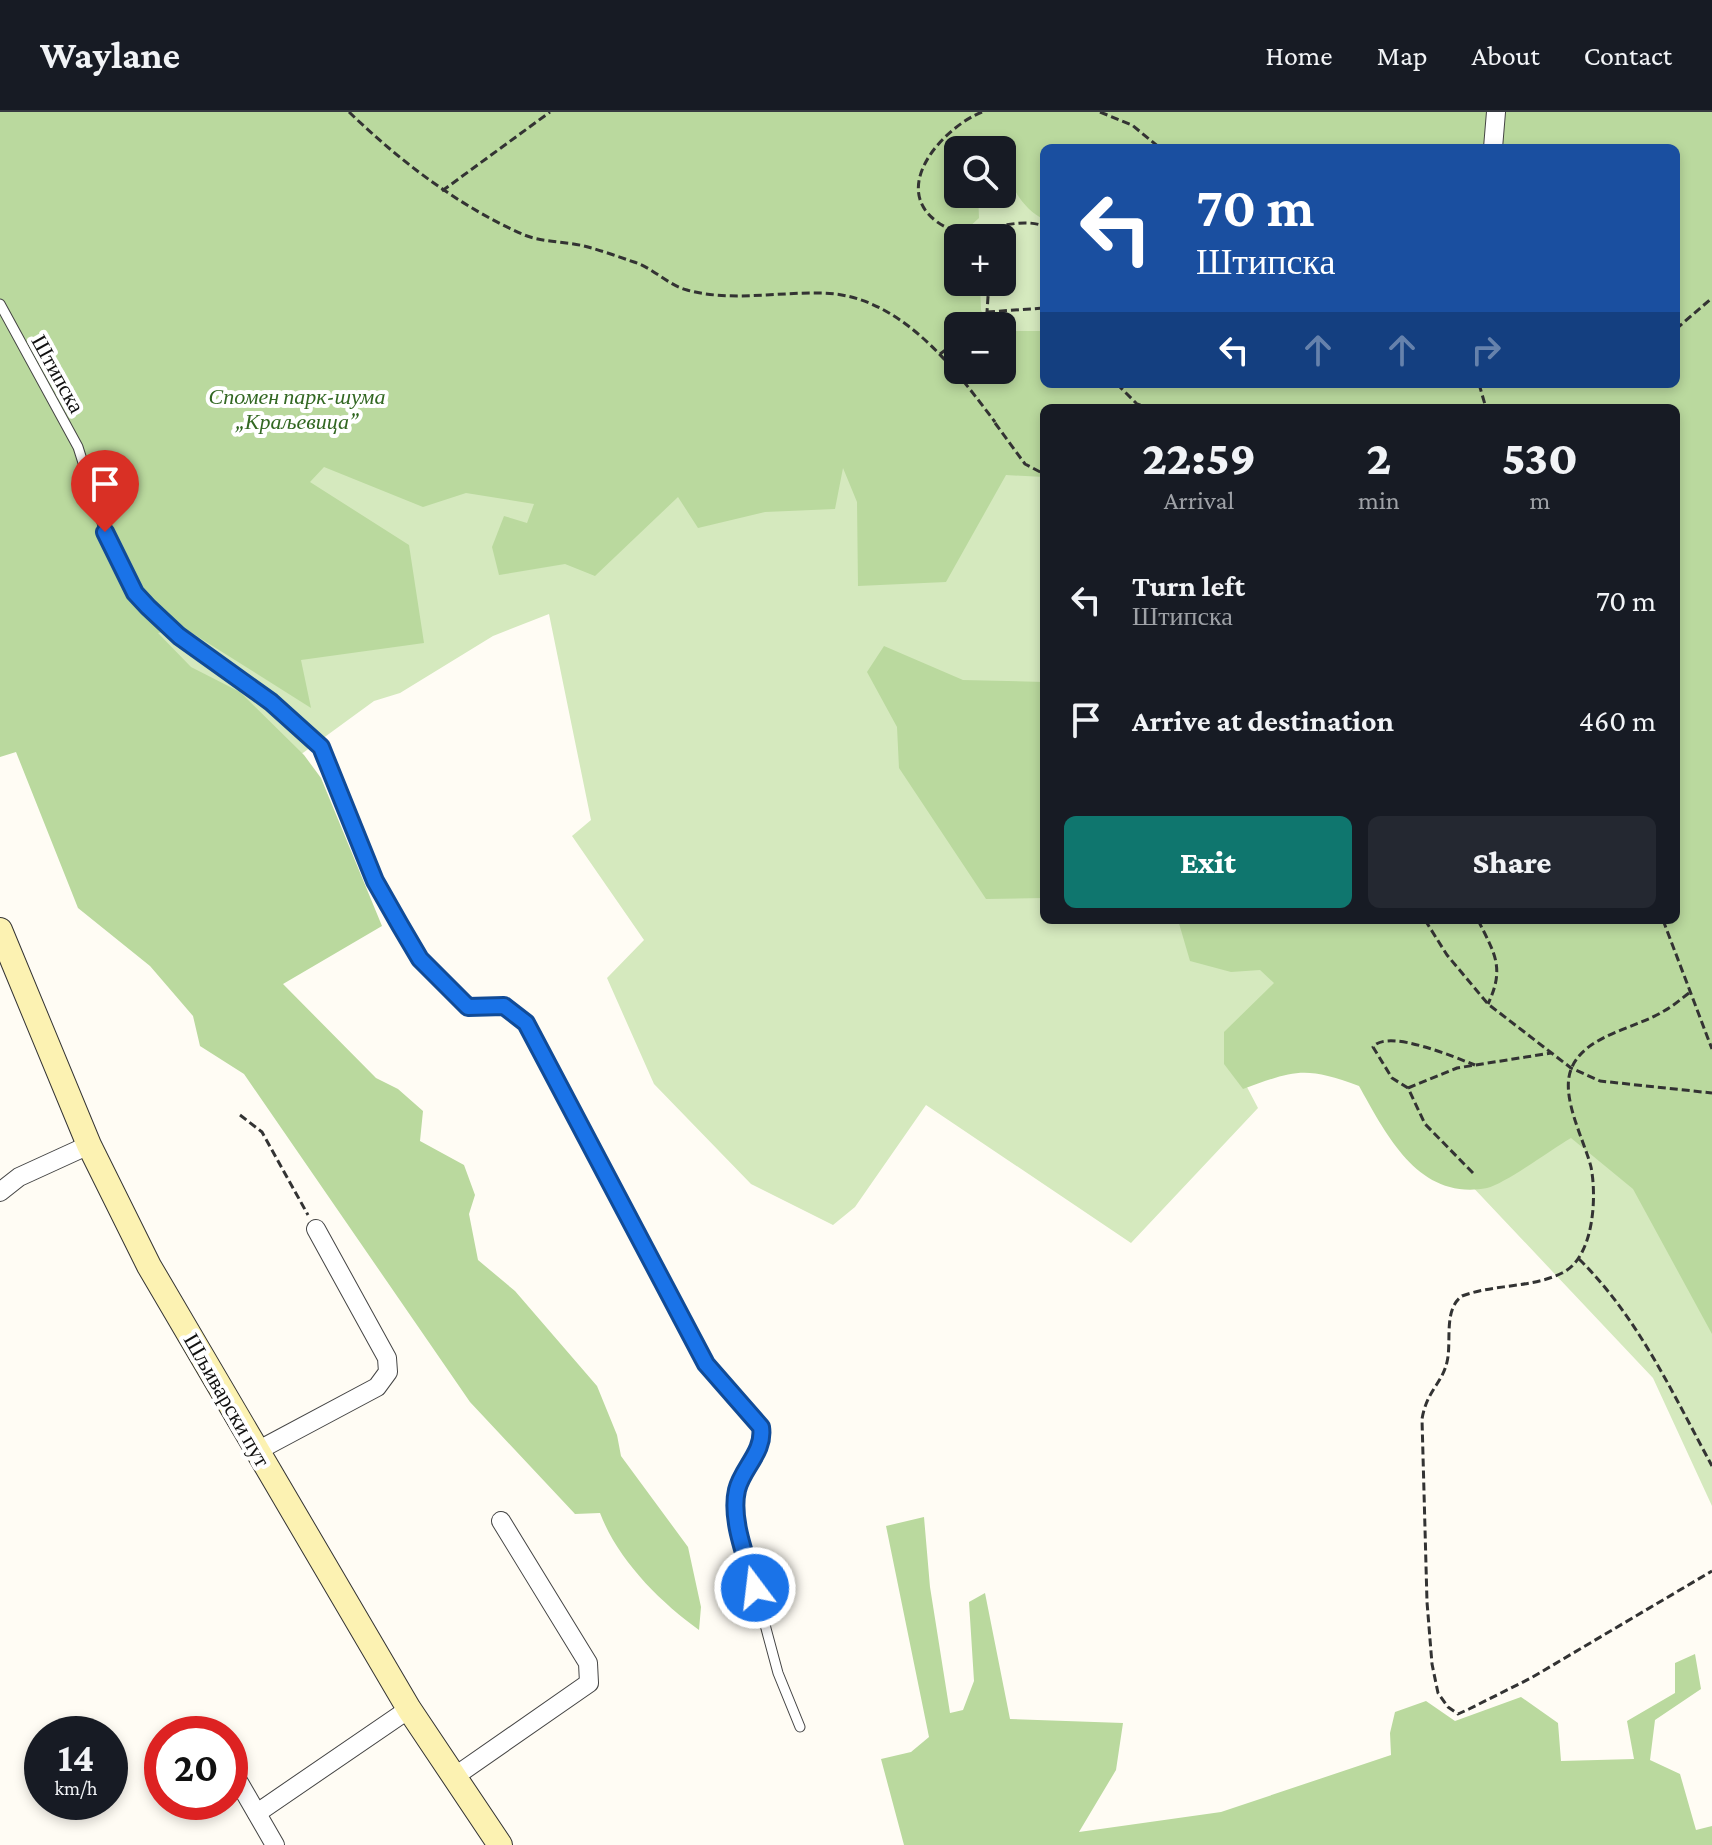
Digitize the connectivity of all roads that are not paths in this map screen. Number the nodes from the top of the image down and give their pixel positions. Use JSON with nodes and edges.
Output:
{"nodes":[{"id":1,"x":1496,"y":112,"type":"edge"},
{"id":2,"x":1493,"y":144,"type":"edge"},
{"id":3,"x":0,"y":304,"type":"edge"},
{"id":4,"x":0,"y":930,"type":"edge"},
{"id":5,"x":89,"y":1145,"type":"junction"},
{"id":6,"x":0,"y":1192,"type":"edge"},
{"id":7,"x":316,"y":1229,"type":"road end"},
{"id":8,"x":257,"y":1451,"type":"junction"},
{"id":9,"x":501,"y":1521,"type":"dead end"},
{"id":10,"x":409,"y":1709,"type":"junction"},
{"id":11,"x":800,"y":1727,"type":"dead end"},
{"id":12,"x":454,"y":1777,"type":"junction"},
{"id":13,"x":248,"y":1798,"type":"edge"},
{"id":14,"x":257,"y":1813,"type":"junction"},
{"id":15,"x":275,"y":1845,"type":"edge"},
{"id":16,"x":500,"y":1845,"type":"edge"}],
"edges":[{"from":1,"to":2,"type":"street"},
{"from":3,"to":11,"type":"lane","name":"Штипска"},
{"from":4,"to":5,"type":"main road","name":"Шљиварски пут"},
{"from":5,"to":6,"type":"street"},
{"from":5,"to":8,"type":"main road","name":"Шљиварски пут"},
{"from":7,"to":8,"type":"street"},
{"from":8,"to":10,"type":"main road","name":"Шљиварски пут"},
{"from":9,"to":12,"type":"street"},
{"from":10,"to":12,"type":"main road","name":"Шљиварски пут"},
{"from":10,"to":14,"type":"street"},
{"from":12,"to":16,"type":"main road","name":"Шљиварски пут"},
{"from":13,"to":14,"type":"street"},
{"from":14,"to":15,"type":"street"}]}
